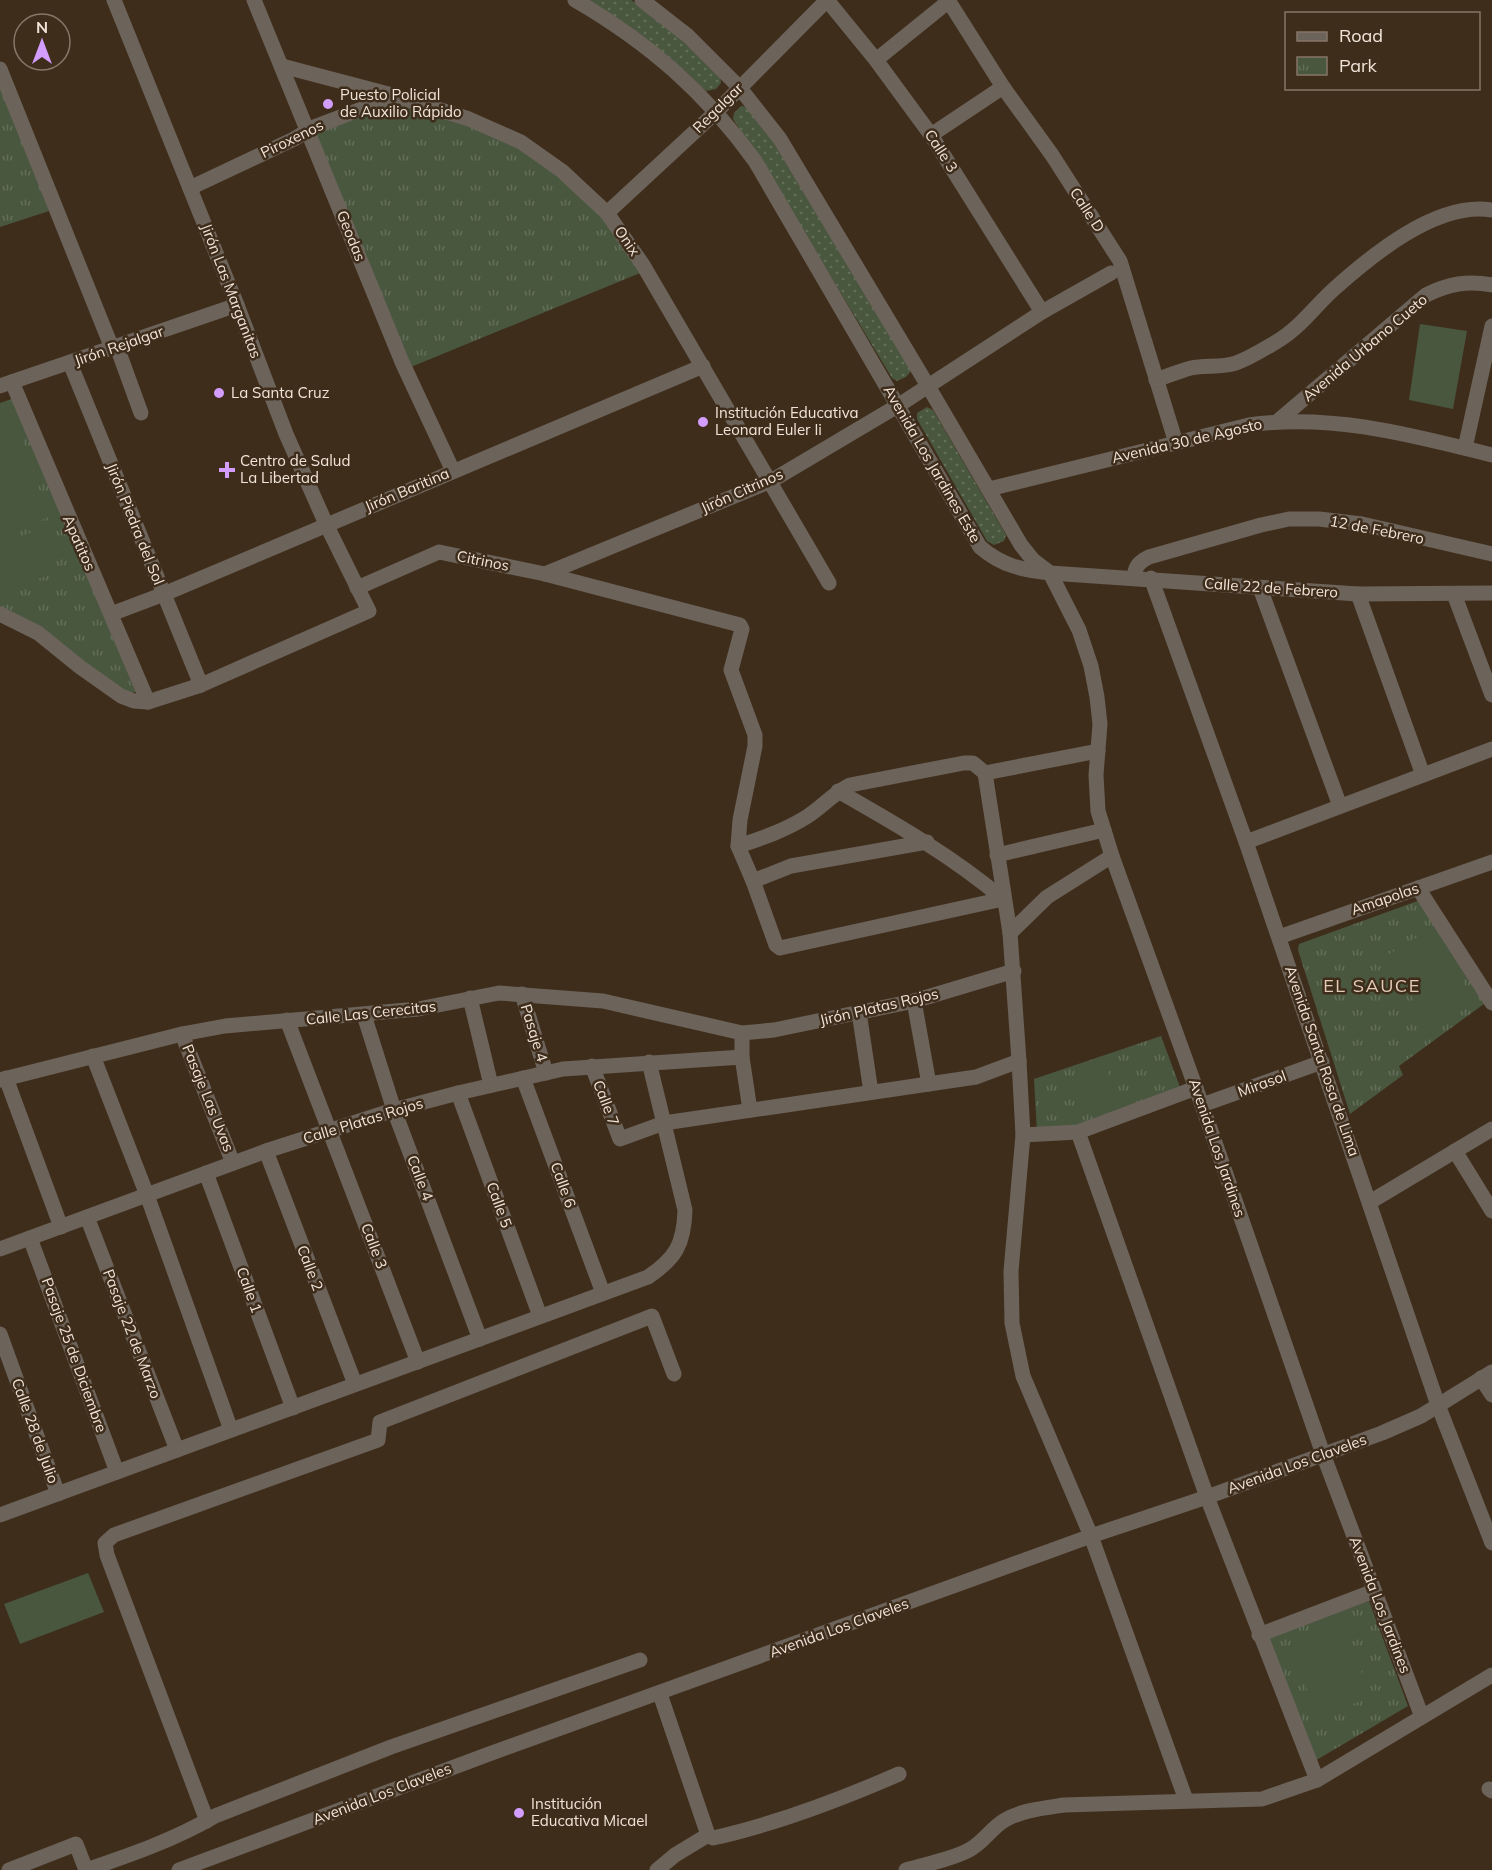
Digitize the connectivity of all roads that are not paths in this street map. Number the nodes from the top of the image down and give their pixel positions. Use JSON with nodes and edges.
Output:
{"nodes":[{"id":1,"x":114,"y":0,"type":"edge"},
{"id":2,"x":254,"y":0,"type":"edge"},
{"id":3,"x":575,"y":0,"type":"edge"},
{"id":4,"x":642,"y":0,"type":"edge"},
{"id":5,"x":827,"y":0,"type":"edge"},
{"id":6,"x":948,"y":0,"type":"edge"},
{"id":7,"x":876,"y":60,"type":"junction"},
{"id":8,"x":282,"y":66,"type":"junction"},
{"id":9,"x":0,"y":69,"type":"edge"},
{"id":10,"x":739,"y":87,"type":"junction"},
{"id":11,"x":1003,"y":87,"type":"junction"},
{"id":12,"x":396,"y":96,"type":"junction"},
{"id":13,"x":716,"y":111,"type":"junction"},
{"id":14,"x":308,"y":130,"type":"junction"},
{"id":15,"x":931,"y":135,"type":"junction"},
{"id":16,"x":190,"y":188,"type":"junction"},
{"id":17,"x":1492,"y":210,"type":"edge"},
{"id":18,"x":607,"y":213,"type":"junction"},
{"id":19,"x":1110,"y":273,"type":"dead end"},
{"id":20,"x":1492,"y":285,"type":"edge"},
{"id":21,"x":237,"y":305,"type":"junction"},
{"id":22,"x":1042,"y":312,"type":"junction"},
{"id":23,"x":1492,"y":326,"type":"edge"},
{"id":24,"x":114,"y":348,"type":"junction"},
{"id":25,"x":70,"y":363,"type":"junction"},
{"id":26,"x":703,"y":366,"type":"junction"},
{"id":27,"x":1156,"y":380,"type":"junction"},
{"id":28,"x":6,"y":384,"type":"edge"},
{"id":29,"x":928,"y":386,"type":"junction"},
{"id":30,"x":899,"y":405,"type":"junction"},
{"id":31,"x":141,"y":412,"type":"dead end"},
{"id":32,"x":1279,"y":420,"type":"junction"},
{"id":33,"x":1176,"y":443,"type":"junction"},
{"id":34,"x":1465,"y":448,"type":"junction"},
{"id":35,"x":1492,"y":455,"type":"edge"},
{"id":36,"x":453,"y":471,"type":"junction"},
{"id":37,"x":771,"y":481,"type":"junction"},
{"id":38,"x":989,"y":489,"type":"junction"},
{"id":39,"x":326,"y":524,"type":"junction"},
{"id":40,"x":1492,"y":554,"type":"edge"},
{"id":41,"x":1050,"y":573,"type":"junction"},
{"id":42,"x":545,"y":574,"type":"junction"},
{"id":43,"x":1134,"y":578,"type":"junction"},
{"id":44,"x":1151,"y":578,"type":"junction"},
{"id":45,"x":829,"y":583,"type":"dead end"},
{"id":46,"x":357,"y":588,"type":"junction"},
{"id":47,"x":1260,"y":588,"type":"junction"},
{"id":48,"x":1492,"y":593,"type":"edge"},
{"id":49,"x":164,"y":594,"type":"junction"},
{"id":50,"x":1358,"y":594,"type":"junction"},
{"id":51,"x":1454,"y":594,"type":"junction"},
{"id":52,"x":0,"y":614,"type":"edge"},
{"id":53,"x":111,"y":614,"type":"junction"},
{"id":54,"x":201,"y":685,"type":"junction"},
{"id":55,"x":1492,"y":695,"type":"edge"},
{"id":56,"x":148,"y":702,"type":"junction"},
{"id":57,"x":1492,"y":749,"type":"edge"},
{"id":58,"x":1098,"y":751,"type":"junction"},
{"id":59,"x":985,"y":773,"type":"junction"},
{"id":60,"x":1423,"y":775,"type":"junction"},
{"id":61,"x":838,"y":791,"type":"junction"},
{"id":62,"x":1340,"y":806,"type":"junction"},
{"id":63,"x":1104,"y":830,"type":"junction"},
{"id":64,"x":927,"y":842,"type":"junction"},
{"id":65,"x":1246,"y":842,"type":"junction"},
{"id":66,"x":738,"y":846,"type":"junction"},
{"id":67,"x":997,"y":855,"type":"junction"},
{"id":68,"x":1112,"y":856,"type":"junction"},
{"id":69,"x":1492,"y":862,"type":"edge"},
{"id":70,"x":753,"y":881,"type":"junction"},
{"id":71,"x":1418,"y":888,"type":"junction"},
{"id":72,"x":1003,"y":899,"type":"junction"},
{"id":73,"x":1010,"y":933,"type":"junction"},
{"id":74,"x":1279,"y":937,"type":"junction"},
{"id":75,"x":1014,"y":971,"type":"junction"},
{"id":76,"x":522,"y":994,"type":"junction"},
{"id":77,"x":470,"y":998,"type":"junction"},
{"id":78,"x":914,"y":1001,"type":"junction"},
{"id":79,"x":1492,"y":1003,"type":"edge"},
{"id":80,"x":859,"y":1012,"type":"junction"},
{"id":81,"x":364,"y":1015,"type":"junction"},
{"id":82,"x":287,"y":1020,"type":"junction"},
{"id":83,"x":742,"y":1033,"type":"junction"},
{"id":84,"x":182,"y":1034,"type":"junction"},
{"id":85,"x":93,"y":1056,"type":"junction"},
{"id":86,"x":742,"y":1057,"type":"junction"},
{"id":87,"x":1019,"y":1061,"type":"junction"},
{"id":88,"x":649,"y":1062,"type":"junction"},
{"id":89,"x":1322,"y":1062,"type":"junction"},
{"id":90,"x":592,"y":1066,"type":"junction"},
{"id":91,"x":546,"y":1072,"type":"junction"},
{"id":92,"x":522,"y":1078,"type":"junction"},
{"id":93,"x":3,"y":1079,"type":"edge"},
{"id":94,"x":929,"y":1084,"type":"junction"},
{"id":95,"x":490,"y":1085,"type":"junction"},
{"id":96,"x":1196,"y":1088,"type":"junction"},
{"id":97,"x":871,"y":1092,"type":"junction"},
{"id":98,"x":458,"y":1093,"type":"junction"},
{"id":99,"x":1203,"y":1105,"type":"junction"},
{"id":100,"x":394,"y":1110,"type":"junction"},
{"id":101,"x":750,"y":1110,"type":"junction"},
{"id":102,"x":663,"y":1123,"type":"junction"},
{"id":103,"x":1492,"y":1129,"type":"edge"},
{"id":104,"x":330,"y":1130,"type":"junction"},
{"id":105,"x":1078,"y":1132,"type":"junction"},
{"id":106,"x":1023,"y":1135,"type":"junction"},
{"id":107,"x":266,"y":1151,"type":"junction"},
{"id":108,"x":1455,"y":1151,"type":"junction"},
{"id":109,"x":233,"y":1163,"type":"junction"},
{"id":110,"x":206,"y":1173,"type":"junction"},
{"id":111,"x":147,"y":1195,"type":"junction"},
{"id":112,"x":1371,"y":1202,"type":"junction"},
{"id":113,"x":1492,"y":1211,"type":"edge"},
{"id":114,"x":87,"y":1217,"type":"junction"},
{"id":115,"x":61,"y":1227,"type":"junction"},
{"id":116,"x":30,"y":1238,"type":"junction"},
{"id":117,"x":0,"y":1249,"type":"edge"},
{"id":118,"x":603,"y":1293,"type":"junction"},
{"id":119,"x":540,"y":1316,"type":"junction"},
{"id":120,"x":0,"y":1334,"type":"edge"},
{"id":121,"x":480,"y":1339,"type":"junction"},
{"id":122,"x":418,"y":1362,"type":"junction"},
{"id":123,"x":674,"y":1374,"type":"dead end"},
{"id":124,"x":1487,"y":1375,"type":"edge"},
{"id":125,"x":355,"y":1384,"type":"junction"},
{"id":126,"x":1492,"y":1395,"type":"edge"},
{"id":127,"x":1438,"y":1405,"type":"junction"},
{"id":128,"x":292,"y":1408,"type":"junction"},
{"id":129,"x":231,"y":1430,"type":"junction"},
{"id":130,"x":177,"y":1450,"type":"junction"},
{"id":131,"x":1323,"y":1454,"type":"junction"},
{"id":132,"x":117,"y":1472,"type":"junction"},
{"id":133,"x":58,"y":1494,"type":"junction"},
{"id":134,"x":1207,"y":1497,"type":"junction"},
{"id":135,"x":0,"y":1514,"type":"edge"},
{"id":136,"x":1091,"y":1536,"type":"junction"},
{"id":137,"x":1492,"y":1543,"type":"edge"},
{"id":138,"x":1374,"y":1591,"type":"junction"},
{"id":139,"x":1259,"y":1635,"type":"junction"},
{"id":140,"x":640,"y":1660,"type":"dead end"},
{"id":141,"x":1492,"y":1675,"type":"edge"},
{"id":142,"x":660,"y":1694,"type":"junction"},
{"id":143,"x":1422,"y":1717,"type":"junction"},
{"id":144,"x":899,"y":1774,"type":"dead end"},
{"id":145,"x":1317,"y":1780,"type":"junction"},
{"id":146,"x":1186,"y":1800,"type":"junction"},
{"id":147,"x":207,"y":1821,"type":"junction"},
{"id":148,"x":708,"y":1835,"type":"junction"},
{"id":149,"x":9,"y":1870,"type":"edge"},
{"id":150,"x":86,"y":1870,"type":"edge"},
{"id":151,"x":179,"y":1870,"type":"edge"},
{"id":152,"x":657,"y":1870,"type":"edge"},
{"id":153,"x":906,"y":1870,"type":"edge"}],
"edges":[{"from":1,"to":16,"type":"street","name":"Jirón Las Marganitas"},
{"from":2,"to":8,"type":"street","name":"Geodas"},
{"from":3,"to":13,"type":"street","name":"Avenida Los Jardines Este"},
{"from":4,"to":10,"type":"street"},
{"from":5,"to":7,"type":"street","name":"Calle 3"},
{"from":5,"to":10,"type":"street","name":"Regalgar"},
{"from":6,"to":7,"type":"street"},
{"from":6,"to":11,"type":"street","name":"Calle D"},
{"from":7,"to":15,"type":"street","name":"Calle 3"},
{"from":8,"to":12,"type":"street","name":"Onix"},
{"from":8,"to":14,"type":"street","name":"Geodas"},
{"from":9,"to":24,"type":"street"},
{"from":10,"to":13,"type":"street","name":"Regalgar"},
{"from":10,"to":29,"type":"street"},
{"from":11,"to":15,"type":"street"},
{"from":11,"to":27,"type":"street","name":"Calle D"},
{"from":12,"to":14,"type":"street","name":"Piroxenos"},
{"from":12,"to":18,"type":"street","name":"Onix"},
{"from":13,"to":18,"type":"street","name":"Regalgar"},
{"from":13,"to":30,"type":"street","name":"Avenida Los Jardines Este"},
{"from":14,"to":16,"type":"street","name":"Piroxenos"},
{"from":14,"to":36,"type":"street","name":"Geodas"},
{"from":15,"to":22,"type":"street","name":"Calle 3"},
{"from":16,"to":21,"type":"street","name":"Jirón Las Marganitas"},
{"from":17,"to":27,"type":"street"},
{"from":18,"to":26,"type":"street","name":"Onix"},
{"from":19,"to":22,"type":"street","name":"Jirón Citrinos"},
{"from":20,"to":32,"type":"street","name":"Avenida Urbano Cueto"},
{"from":21,"to":24,"type":"street","name":"Jirón Rejalgar"},
{"from":21,"to":39,"type":"street","name":"Jirón Las Marganitas"},
{"from":22,"to":29,"type":"street","name":"Jirón Citrinos"},
{"from":23,"to":34,"type":"street"},
{"from":24,"to":25,"type":"street","name":"Jirón Rejalgar"},
{"from":24,"to":31,"type":"street"},
{"from":25,"to":28,"type":"street","name":"Jirón Rejalgar"},
{"from":25,"to":49,"type":"street","name":"Jirón Piedra del Sol"},
{"from":26,"to":36,"type":"street","name":"Jirón Baritina"},
{"from":26,"to":37,"type":"street","name":"Onix"},
{"from":27,"to":33,"type":"street","name":"Calle D"},
{"from":28,"to":53,"type":"street","name":"Apatitos"},
{"from":29,"to":30,"type":"street","name":"Jirón Citrinos"},
{"from":29,"to":38,"type":"street"},
{"from":30,"to":37,"type":"street","name":"Jirón Citrinos"},
{"from":30,"to":41,"type":"street","name":"Avenida Los Jardines Este"},
{"from":32,"to":33,"type":"street","name":"Avenida 30 de Agosto"},
{"from":32,"to":34,"type":"street","name":"Avenida 30 de Agosto"},
{"from":33,"to":38,"type":"street","name":"Avenida 30 de Agosto"},
{"from":34,"to":35,"type":"street","name":"Avenida 30 de Agosto"},
{"from":36,"to":39,"type":"street","name":"Jirón Baritina"},
{"from":37,"to":42,"type":"street","name":"Jirón Citrinos"},
{"from":37,"to":45,"type":"street","name":"Onix"},
{"from":38,"to":41,"type":"street"},
{"from":39,"to":46,"type":"street","name":"Jirón Las Marganitas"},
{"from":39,"to":49,"type":"street","name":"Jirón Baritina"},
{"from":40,"to":43,"type":"street","name":"12 de Febrero"},
{"from":41,"to":43,"type":"street","name":"Calle 22 de Febrero"},
{"from":41,"to":58,"type":"street","name":"Avenida Los Jardines"},
{"from":42,"to":46,"type":"street","name":"Citrinos"},
{"from":42,"to":66,"type":"street","name":"Citrinos"},
{"from":43,"to":44,"type":"street","name":"Calle 22 de Febrero"},
{"from":44,"to":47,"type":"street","name":"Calle 22 de Febrero"},
{"from":44,"to":65,"type":"street","name":"Avenida Santa Rosa de Lima"},
{"from":46,"to":54,"type":"street","name":"Jirón Las Marganitas"},
{"from":47,"to":50,"type":"street","name":"Calle 22 de Febrero"},
{"from":47,"to":62,"type":"street"},
{"from":48,"to":51,"type":"street","name":"Calle 22 de Febrero"},
{"from":49,"to":53,"type":"street","name":"Jirón Baritina"},
{"from":49,"to":54,"type":"street","name":"Jirón Piedra del Sol"},
{"from":50,"to":51,"type":"street","name":"Calle 22 de Febrero"},
{"from":50,"to":60,"type":"street"},
{"from":51,"to":55,"type":"street"},
{"from":52,"to":56,"type":"street"},
{"from":53,"to":56,"type":"street","name":"Apatitos"},
{"from":54,"to":56,"type":"street"},
{"from":57,"to":60,"type":"street"},
{"from":58,"to":59,"type":"street"},
{"from":58,"to":63,"type":"street","name":"Avenida Los Jardines"},
{"from":59,"to":61,"type":"street"},
{"from":59,"to":67,"type":"street"},
{"from":60,"to":62,"type":"street"},
{"from":61,"to":64,"type":"street"},
{"from":61,"to":66,"type":"street"},
{"from":62,"to":65,"type":"street"},
{"from":63,"to":67,"type":"street"},
{"from":63,"to":68,"type":"street","name":"Avenida Los Jardines"},
{"from":64,"to":70,"type":"street"},
{"from":64,"to":72,"type":"street"},
{"from":65,"to":74,"type":"street","name":"Avenida Santa Rosa de Lima"},
{"from":66,"to":70,"type":"street"},
{"from":67,"to":72,"type":"street"},
{"from":68,"to":73,"type":"street"},
{"from":68,"to":96,"type":"street","name":"Avenida Los Jardines"},
{"from":69,"to":71,"type":"street","name":"Amapolas"},
{"from":70,"to":72,"type":"street"},
{"from":71,"to":74,"type":"street","name":"Amapolas"},
{"from":71,"to":79,"type":"street"},
{"from":72,"to":73,"type":"street"},
{"from":73,"to":75,"type":"street"},
{"from":74,"to":89,"type":"street","name":"Avenida Santa Rosa de Lima"},
{"from":75,"to":78,"type":"street","name":"Jirón Platas Rojos"},
{"from":75,"to":87,"type":"street"},
{"from":76,"to":77,"type":"street","name":"Calle Las Cerecitas"},
{"from":76,"to":83,"type":"street","name":"Calle Las Cerecitas"},
{"from":76,"to":91,"type":"street","name":"Pasaje 4"},
{"from":77,"to":81,"type":"street","name":"Calle Las Cerecitas"},
{"from":77,"to":95,"type":"street"},
{"from":78,"to":80,"type":"street","name":"Jirón Platas Rojos"},
{"from":78,"to":94,"type":"street"},
{"from":80,"to":83,"type":"street","name":"Jirón Platas Rojos"},
{"from":80,"to":97,"type":"street"},
{"from":81,"to":82,"type":"street","name":"Calle Las Cerecitas"},
{"from":81,"to":100,"type":"street","name":"Calle 4"},
{"from":82,"to":84,"type":"street","name":"Calle Las Cerecitas"},
{"from":82,"to":104,"type":"street","name":"Calle 3"},
{"from":83,"to":86,"type":"street"},
{"from":84,"to":85,"type":"street","name":"Calle Las Cerecitas"},
{"from":84,"to":109,"type":"street","name":"Pasaje Las Uvas"},
{"from":85,"to":93,"type":"street","name":"Calle Las Cerecitas"},
{"from":85,"to":111,"type":"street"},
{"from":86,"to":88,"type":"street","name":"Calle Platas Rojos"},
{"from":86,"to":101,"type":"street"},
{"from":87,"to":94,"type":"street"},
{"from":87,"to":106,"type":"street"},
{"from":88,"to":90,"type":"street","name":"Calle Platas Rojos"},
{"from":88,"to":102,"type":"street"},
{"from":89,"to":99,"type":"street","name":"Mirasol"},
{"from":89,"to":112,"type":"street","name":"Avenida Santa Rosa de Lima"},
{"from":90,"to":91,"type":"street","name":"Calle Platas Rojos"},
{"from":90,"to":102,"type":"street","name":"Calle 7"},
{"from":91,"to":92,"type":"street","name":"Calle Platas Rojos"},
{"from":92,"to":95,"type":"street","name":"Calle Platas Rojos"},
{"from":92,"to":118,"type":"street","name":"Calle 6"},
{"from":93,"to":115,"type":"street"},
{"from":94,"to":97,"type":"street"},
{"from":95,"to":98,"type":"street","name":"Calle Platas Rojos"},
{"from":96,"to":99,"type":"street","name":"Avenida Los Jardines"},
{"from":96,"to":105,"type":"street"},
{"from":97,"to":101,"type":"street"},
{"from":98,"to":100,"type":"street","name":"Calle Platas Rojos"},
{"from":98,"to":119,"type":"street","name":"Calle 5"},
{"from":99,"to":131,"type":"street","name":"Avenida Los Jardines"},
{"from":100,"to":104,"type":"street","name":"Calle Platas Rojos"},
{"from":100,"to":121,"type":"street","name":"Calle 4"},
{"from":101,"to":102,"type":"street"},
{"from":102,"to":118,"type":"street"},
{"from":103,"to":108,"type":"street"},
{"from":104,"to":107,"type":"street","name":"Calle Platas Rojos"},
{"from":104,"to":122,"type":"street","name":"Calle 3"},
{"from":105,"to":106,"type":"street"},
{"from":105,"to":134,"type":"street"},
{"from":106,"to":136,"type":"street"},
{"from":107,"to":109,"type":"street","name":"Calle Platas Rojos"},
{"from":107,"to":125,"type":"street","name":"Calle 2"},
{"from":108,"to":112,"type":"street"},
{"from":108,"to":113,"type":"street"},
{"from":109,"to":110,"type":"street","name":"Calle Platas Rojos"},
{"from":110,"to":111,"type":"street","name":"Calle Platas Rojos"},
{"from":110,"to":128,"type":"street","name":"Calle 1"},
{"from":111,"to":114,"type":"street","name":"Calle Platas Rojos"},
{"from":111,"to":129,"type":"street"},
{"from":112,"to":127,"type":"street","name":"Avenida Santa Rosa de Lima"},
{"from":114,"to":115,"type":"street","name":"Calle Platas Rojos"},
{"from":114,"to":130,"type":"street","name":"Pasaje 22 de Marzo"},
{"from":115,"to":116,"type":"street","name":"Calle Platas Rojos"},
{"from":116,"to":117,"type":"street","name":"Calle Platas Rojos"},
{"from":116,"to":132,"type":"street","name":"Pasaje 25 de Diciembre"},
{"from":118,"to":119,"type":"street"},
{"from":119,"to":121,"type":"street"},
{"from":120,"to":133,"type":"street","name":"Calle 28 de Julio"},
{"from":121,"to":122,"type":"street"},
{"from":122,"to":125,"type":"street"},
{"from":123,"to":147,"type":"street"},
{"from":124,"to":126,"type":"street"},
{"from":124,"to":127,"type":"street","name":"Avenida Los Claveles"},
{"from":125,"to":128,"type":"street"},
{"from":127,"to":131,"type":"street","name":"Avenida Los Claveles"},
{"from":127,"to":137,"type":"street","name":"Avenida Santa Rosa de Lima"},
{"from":128,"to":129,"type":"street"},
{"from":129,"to":130,"type":"street"},
{"from":130,"to":132,"type":"street"},
{"from":131,"to":134,"type":"street","name":"Avenida Los Claveles"},
{"from":131,"to":138,"type":"street","name":"Avenida Los Jardines"},
{"from":132,"to":133,"type":"street"},
{"from":133,"to":135,"type":"street"},
{"from":134,"to":136,"type":"street","name":"Avenida Los Claveles"},
{"from":134,"to":139,"type":"street"},
{"from":136,"to":142,"type":"street","name":"Avenida Los Claveles"},
{"from":136,"to":146,"type":"street"},
{"from":138,"to":139,"type":"street"},
{"from":138,"to":143,"type":"street","name":"Avenida Los Jardines"},
{"from":139,"to":145,"type":"street"},
{"from":140,"to":147,"type":"street"},
{"from":141,"to":143,"type":"street"},
{"from":142,"to":148,"type":"street"},
{"from":142,"to":151,"type":"street","name":"Avenida Los Claveles"},
{"from":143,"to":145,"type":"street"},
{"from":144,"to":148,"type":"street"},
{"from":145,"to":146,"type":"street"},
{"from":146,"to":153,"type":"street"},
{"from":147,"to":150,"type":"street"},
{"from":148,"to":152,"type":"street"},
{"from":149,"to":150,"type":"street"}]}
